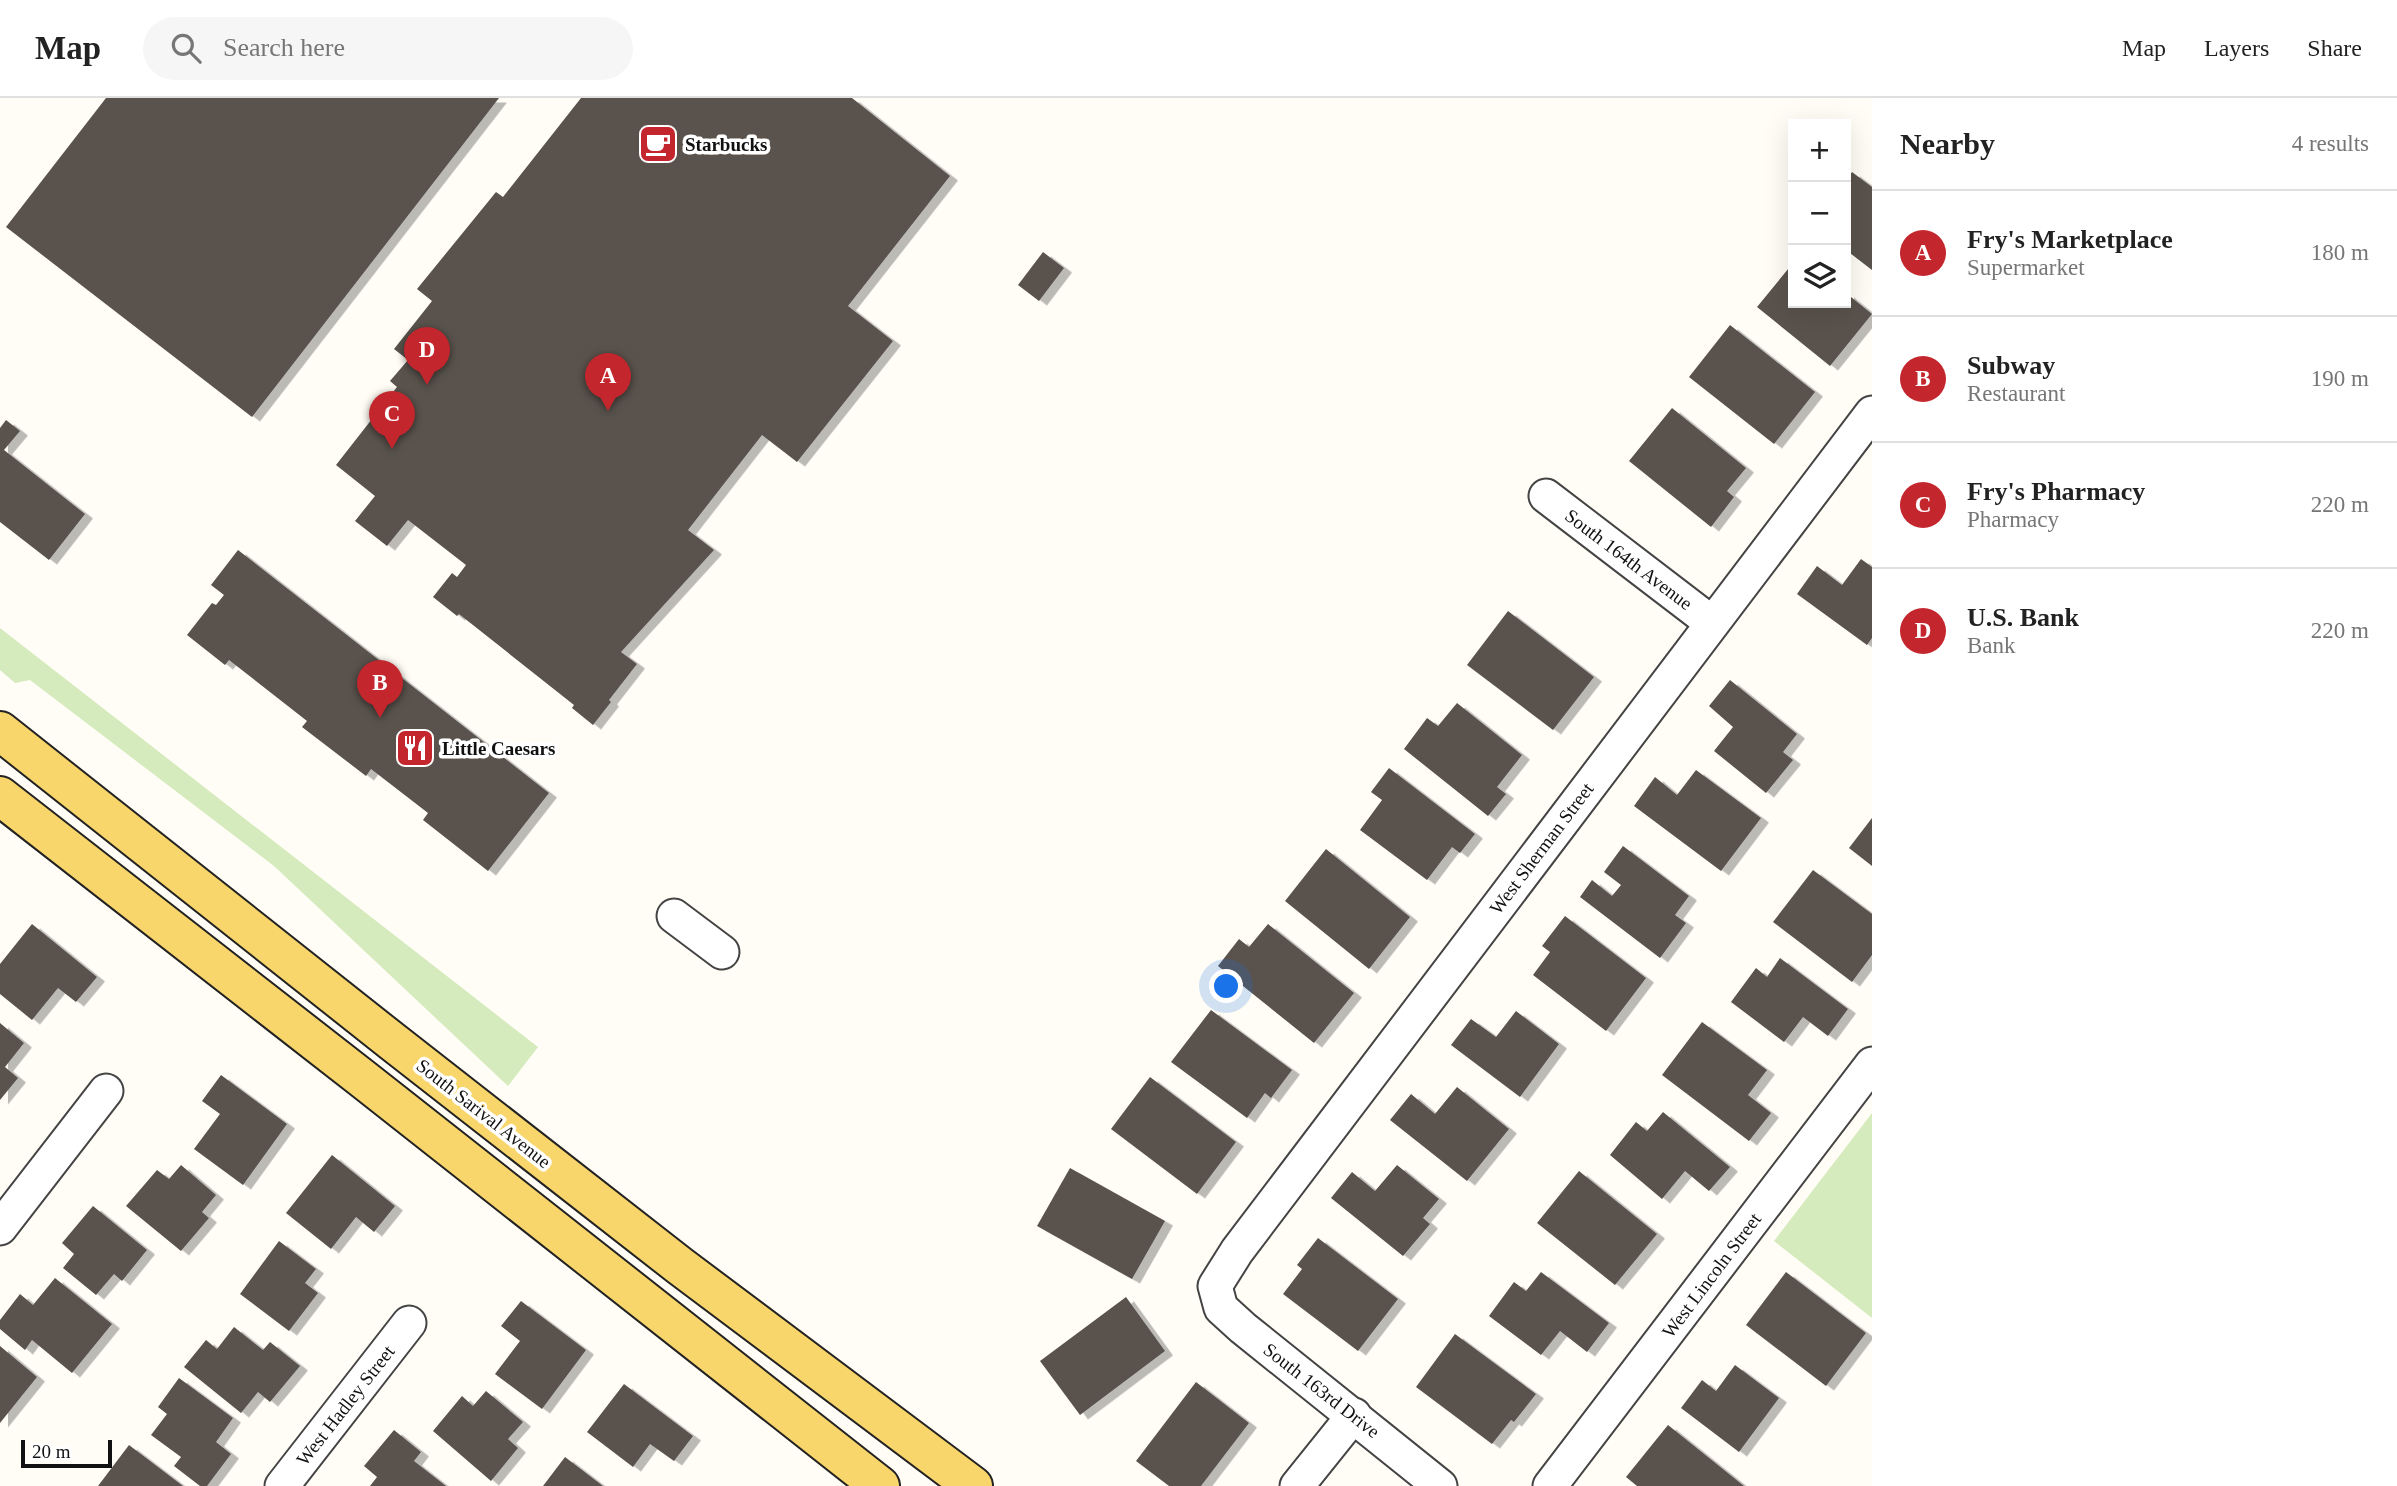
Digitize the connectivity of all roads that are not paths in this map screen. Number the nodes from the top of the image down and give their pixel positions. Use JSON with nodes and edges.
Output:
{"nodes":[{"id":1,"x":1872,"y":413,"type":"edge"},
{"id":2,"x":1546,"y":496,"type":"dead end"},
{"id":3,"x":1712,"y":623,"type":"junction"},
{"id":4,"x":0,"y":731,"type":"edge"},
{"id":5,"x":32,"y":756,"type":"junction"},
{"id":6,"x":0,"y":796,"type":"edge"},
{"id":7,"x":674,"y":916,"type":"dead end"},
{"id":8,"x":722,"y":952,"type":"dead end"},
{"id":9,"x":393,"y":1042,"type":"junction"},
{"id":10,"x":1872,"y":1064,"type":"edge"},
{"id":11,"x":363,"y":1079,"type":"junction"},
{"id":12,"x":106,"y":1091,"type":"dead end"},
{"id":13,"x":0,"y":1228,"type":"edge"},
{"id":14,"x":1215,"y":1286,"type":"joint"},
{"id":15,"x":409,"y":1323,"type":"dead end"},
{"id":16,"x":1354,"y":1415,"type":"junction"},
{"id":17,"x":282,"y":1486,"type":"edge"},
{"id":18,"x":880,"y":1486,"type":"edge"},
{"id":19,"x":973,"y":1486,"type":"edge"},
{"id":20,"x":1297,"y":1486,"type":"edge"},
{"id":21,"x":1440,"y":1486,"type":"edge"},
{"id":22,"x":1550,"y":1486,"type":"edge"}],
"edges":[{"from":1,"to":3,"type":"street","name":"West Sherman Street"},
{"from":2,"to":3,"type":"street","name":"South 164th Avenue"},
{"from":3,"to":14,"type":"street","name":"West Sherman Street"},
{"from":4,"to":5,"type":"main road","name":"South Sarival Avenue"},
{"from":5,"to":6,"type":"main road"},
{"from":5,"to":9,"type":"main road","name":"South Sarival Avenue"},
{"from":6,"to":11,"type":"main road"},
{"from":7,"to":8,"type":"street"},
{"from":9,"to":11,"type":"main road"},
{"from":9,"to":19,"type":"main road","name":"South Sarival Avenue"},
{"from":10,"to":22,"type":"street","name":"West Lincoln Street"},
{"from":11,"to":18,"type":"main road"},
{"from":12,"to":13,"type":"street"},
{"from":14,"to":16,"type":"street","name":"South 163rd Drive"},
{"from":15,"to":17,"type":"street","name":"West Hadley Street"},
{"from":16,"to":20,"type":"street"},
{"from":16,"to":21,"type":"street","name":"South 163rd Drive"}]}
